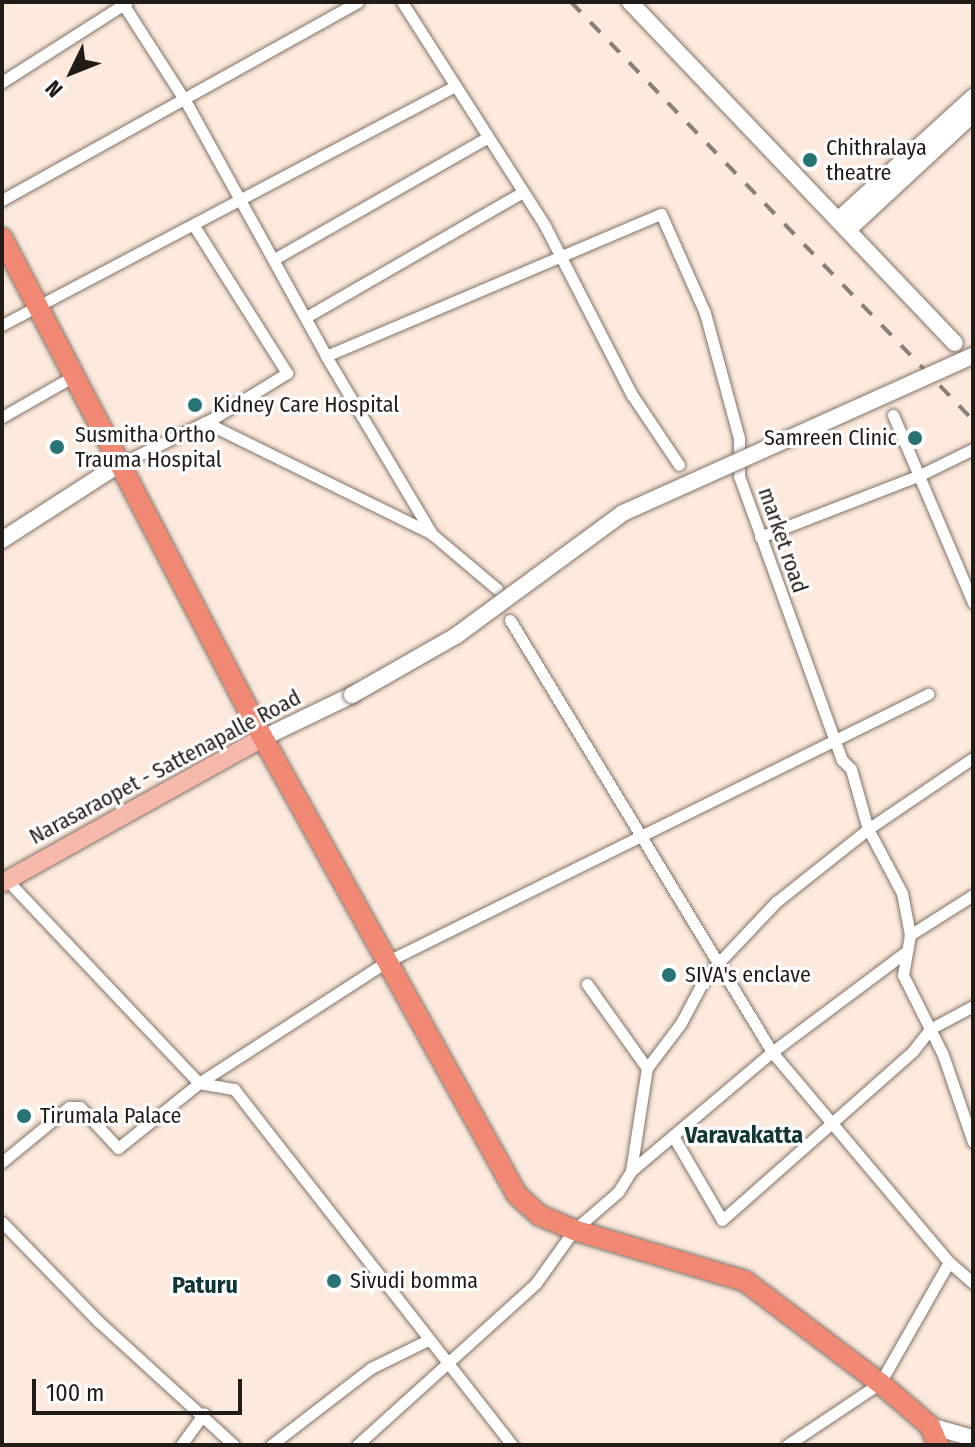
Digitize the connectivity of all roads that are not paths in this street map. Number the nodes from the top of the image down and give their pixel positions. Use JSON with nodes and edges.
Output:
{"nodes":[{"id":1,"x":358,"y":2,"type":"edge"},
{"id":2,"x":402,"y":2,"type":"edge"},
{"id":3,"x":630,"y":2,"type":"edge"},
{"id":4,"x":126,"y":3,"type":"edge"},
{"id":5,"x":2,"y":82,"type":"edge"},
{"id":6,"x":455,"y":86,"type":"junction"},
{"id":7,"x":973,"y":97,"type":"edge"},
{"id":8,"x":186,"y":102,"type":"junction"},
{"id":9,"x":973,"y":114,"type":"edge"},
{"id":10,"x":486,"y":138,"type":"junction"},
{"id":11,"x":521,"y":193,"type":"junction"},
{"id":12,"x":2,"y":200,"type":"edge"},
{"id":13,"x":243,"y":202,"type":"junction"},
{"id":14,"x":843,"y":225,"type":"junction"},
{"id":15,"x":194,"y":226,"type":"junction"},
{"id":16,"x":2,"y":238,"type":"edge"},
{"id":17,"x":560,"y":255,"type":"junction"},
{"id":18,"x":276,"y":258,"type":"junction"},
{"id":19,"x":37,"y":306,"type":"junction"},
{"id":20,"x":308,"y":316,"type":"junction"},
{"id":21,"x":2,"y":325,"type":"edge"},
{"id":22,"x":955,"y":343,"type":"joint"},
{"id":23,"x":326,"y":356,"type":"junction"},
{"id":24,"x":973,"y":356,"type":"edge"},
{"id":25,"x":973,"y":363,"type":"edge"},
{"id":26,"x":74,"y":376,"type":"junction"},
{"id":27,"x":893,"y":415,"type":"dead end"},
{"id":28,"x":2,"y":417,"type":"edge"},
{"id":29,"x":205,"y":422,"type":"junction"},
{"id":30,"x":973,"y":449,"type":"edge"},
{"id":31,"x":120,"y":464,"type":"junction"},
{"id":32,"x":679,"y":465,"type":"dead end"},
{"id":33,"x":920,"y":475,"type":"junction"},
{"id":34,"x":432,"y":534,"type":"junction"},
{"id":35,"x":760,"y":537,"type":"junction"},
{"id":36,"x":2,"y":540,"type":"edge"},
{"id":37,"x":497,"y":589,"type":"dead end"},
{"id":38,"x":973,"y":603,"type":"edge"},
{"id":39,"x":510,"y":620,"type":"dead end"},
{"id":40,"x":928,"y":694,"type":"dead end"},
{"id":41,"x":263,"y":738,"type":"junction"},
{"id":42,"x":835,"y":740,"type":"junction"},
{"id":43,"x":973,"y":758,"type":"edge"},
{"id":44,"x":868,"y":829,"type":"junction"},
{"id":45,"x":638,"y":837,"type":"junction"},
{"id":46,"x":4,"y":882,"type":"edge"},
{"id":47,"x":973,"y":895,"type":"edge"},
{"id":48,"x":910,"y":935,"type":"junction"},
{"id":49,"x":907,"y":951,"type":"junction"},
{"id":50,"x":386,"y":962,"type":"junction"},
{"id":51,"x":716,"y":966,"type":"junction"},
{"id":52,"x":587,"y":984,"type":"dead end"},
{"id":53,"x":973,"y":1006,"type":"edge"},
{"id":54,"x":930,"y":1029,"type":"junction"},
{"id":55,"x":772,"y":1052,"type":"junction"},
{"id":56,"x":647,"y":1068,"type":"junction"},
{"id":57,"x":199,"y":1083,"type":"junction"},
{"id":58,"x":970,"y":1119,"type":"edge"},
{"id":59,"x":832,"y":1123,"type":"junction"},
{"id":60,"x":673,"y":1136,"type":"junction"},
{"id":61,"x":973,"y":1142,"type":"edge"},
{"id":62,"x":2,"y":1162,"type":"edge"},
{"id":63,"x":631,"y":1171,"type":"junction"},
{"id":64,"x":2,"y":1222,"type":"edge"},
{"id":65,"x":574,"y":1230,"type":"junction"},
{"id":66,"x":949,"y":1262,"type":"junction"},
{"id":67,"x":973,"y":1283,"type":"edge"},
{"id":68,"x":426,"y":1341,"type":"junction"},
{"id":69,"x":445,"y":1366,"type":"junction"},
{"id":70,"x":880,"y":1383,"type":"junction"},
{"id":71,"x":204,"y":1413,"type":"junction"},
{"id":72,"x":934,"y":1436,"type":"edge"},
{"id":73,"x":973,"y":1438,"type":"edge"},
{"id":74,"x":181,"y":1445,"type":"edge"},
{"id":75,"x":234,"y":1445,"type":"edge"},
{"id":76,"x":271,"y":1445,"type":"edge"},
{"id":77,"x":357,"y":1445,"type":"edge"},
{"id":78,"x":512,"y":1445,"type":"edge"},
{"id":79,"x":787,"y":1445,"type":"edge"}],
"edges":[{"from":1,"to":8,"type":"street"},
{"from":2,"to":6,"type":"street"},
{"from":3,"to":14,"type":"main road"},
{"from":4,"to":5,"type":"street"},
{"from":4,"to":8,"type":"street"},
{"from":6,"to":10,"type":"street"},
{"from":6,"to":13,"type":"street"},
{"from":7,"to":14,"type":"main road"},
{"from":8,"to":12,"type":"street"},
{"from":8,"to":13,"type":"street"},
{"from":9,"to":14,"type":"main road"},
{"from":10,"to":11,"type":"street"},
{"from":10,"to":18,"type":"street"},
{"from":11,"to":17,"type":"street"},
{"from":11,"to":20,"type":"street"},
{"from":13,"to":15,"type":"street"},
{"from":13,"to":18,"type":"street"},
{"from":14,"to":22,"type":"main road"},
{"from":15,"to":19,"type":"street"},
{"from":15,"to":29,"type":"street"},
{"from":16,"to":19,"type":"highway"},
{"from":17,"to":23,"type":"street"},
{"from":17,"to":32,"type":"street"},
{"from":17,"to":35,"type":"street","name":"market road"},
{"from":18,"to":20,"type":"street"},
{"from":19,"to":21,"type":"street"},
{"from":19,"to":26,"type":"highway"},
{"from":20,"to":23,"type":"street"},
{"from":22,"to":25,"type":"street"},
{"from":23,"to":34,"type":"street"},
{"from":24,"to":41,"type":"main road","name":"Narasaraopet - Sattenapalle Road","bridge":true},
{"from":26,"to":28,"type":"street"},
{"from":26,"to":31,"type":"highway"},
{"from":27,"to":33,"type":"street"},
{"from":29,"to":31,"type":"street"},
{"from":29,"to":34,"type":"street"},
{"from":30,"to":33,"type":"street"},
{"from":31,"to":36,"type":"main road"},
{"from":31,"to":41,"type":"highway"},
{"from":33,"to":35,"type":"street"},
{"from":33,"to":38,"type":"street"},
{"from":34,"to":37,"type":"street"},
{"from":35,"to":42,"type":"street","name":"market road"},
{"from":39,"to":45,"type":"street"},
{"from":40,"to":42,"type":"street"},
{"from":41,"to":46,"type":"main road","name":"Narasaraopet - Sattenapalle Road"},
{"from":41,"to":50,"type":"highway"},
{"from":42,"to":44,"type":"street","name":"market road"},
{"from":42,"to":45,"type":"street"},
{"from":43,"to":44,"type":"street"},
{"from":44,"to":48,"type":"street","name":"market road"},
{"from":44,"to":51,"type":"street"},
{"from":45,"to":50,"type":"street"},
{"from":45,"to":51,"type":"street"},
{"from":46,"to":57,"type":"street"},
{"from":47,"to":48,"type":"street"},
{"from":48,"to":49,"type":"street"},
{"from":49,"to":54,"type":"street"},
{"from":49,"to":55,"type":"street"},
{"from":50,"to":57,"type":"street"},
{"from":50,"to":65,"type":"highway"},
{"from":51,"to":55,"type":"street"},
{"from":51,"to":56,"type":"street"},
{"from":52,"to":56,"type":"street"},
{"from":53,"to":54,"type":"street"},
{"from":54,"to":58,"type":"street"},
{"from":54,"to":59,"type":"street"},
{"from":55,"to":59,"type":"street"},
{"from":55,"to":60,"type":"street"},
{"from":56,"to":63,"type":"street"},
{"from":57,"to":62,"type":"street"},
{"from":57,"to":68,"type":"street"},
{"from":58,"to":61,"type":"street"},
{"from":59,"to":60,"type":"street"},
{"from":59,"to":66,"type":"street"},
{"from":60,"to":63,"type":"street"},
{"from":63,"to":65,"type":"street"},
{"from":64,"to":71,"type":"street"},
{"from":65,"to":69,"type":"street"},
{"from":65,"to":70,"type":"highway"},
{"from":66,"to":67,"type":"street"},
{"from":66,"to":70,"type":"street"},
{"from":68,"to":69,"type":"street"},
{"from":68,"to":76,"type":"street"},
{"from":69,"to":77,"type":"street"},
{"from":69,"to":78,"type":"street"},
{"from":70,"to":72,"type":"highway"},
{"from":70,"to":79,"type":"street"},
{"from":71,"to":74,"type":"street"},
{"from":71,"to":75,"type":"street"},
{"from":72,"to":73,"type":"main road"}]}
